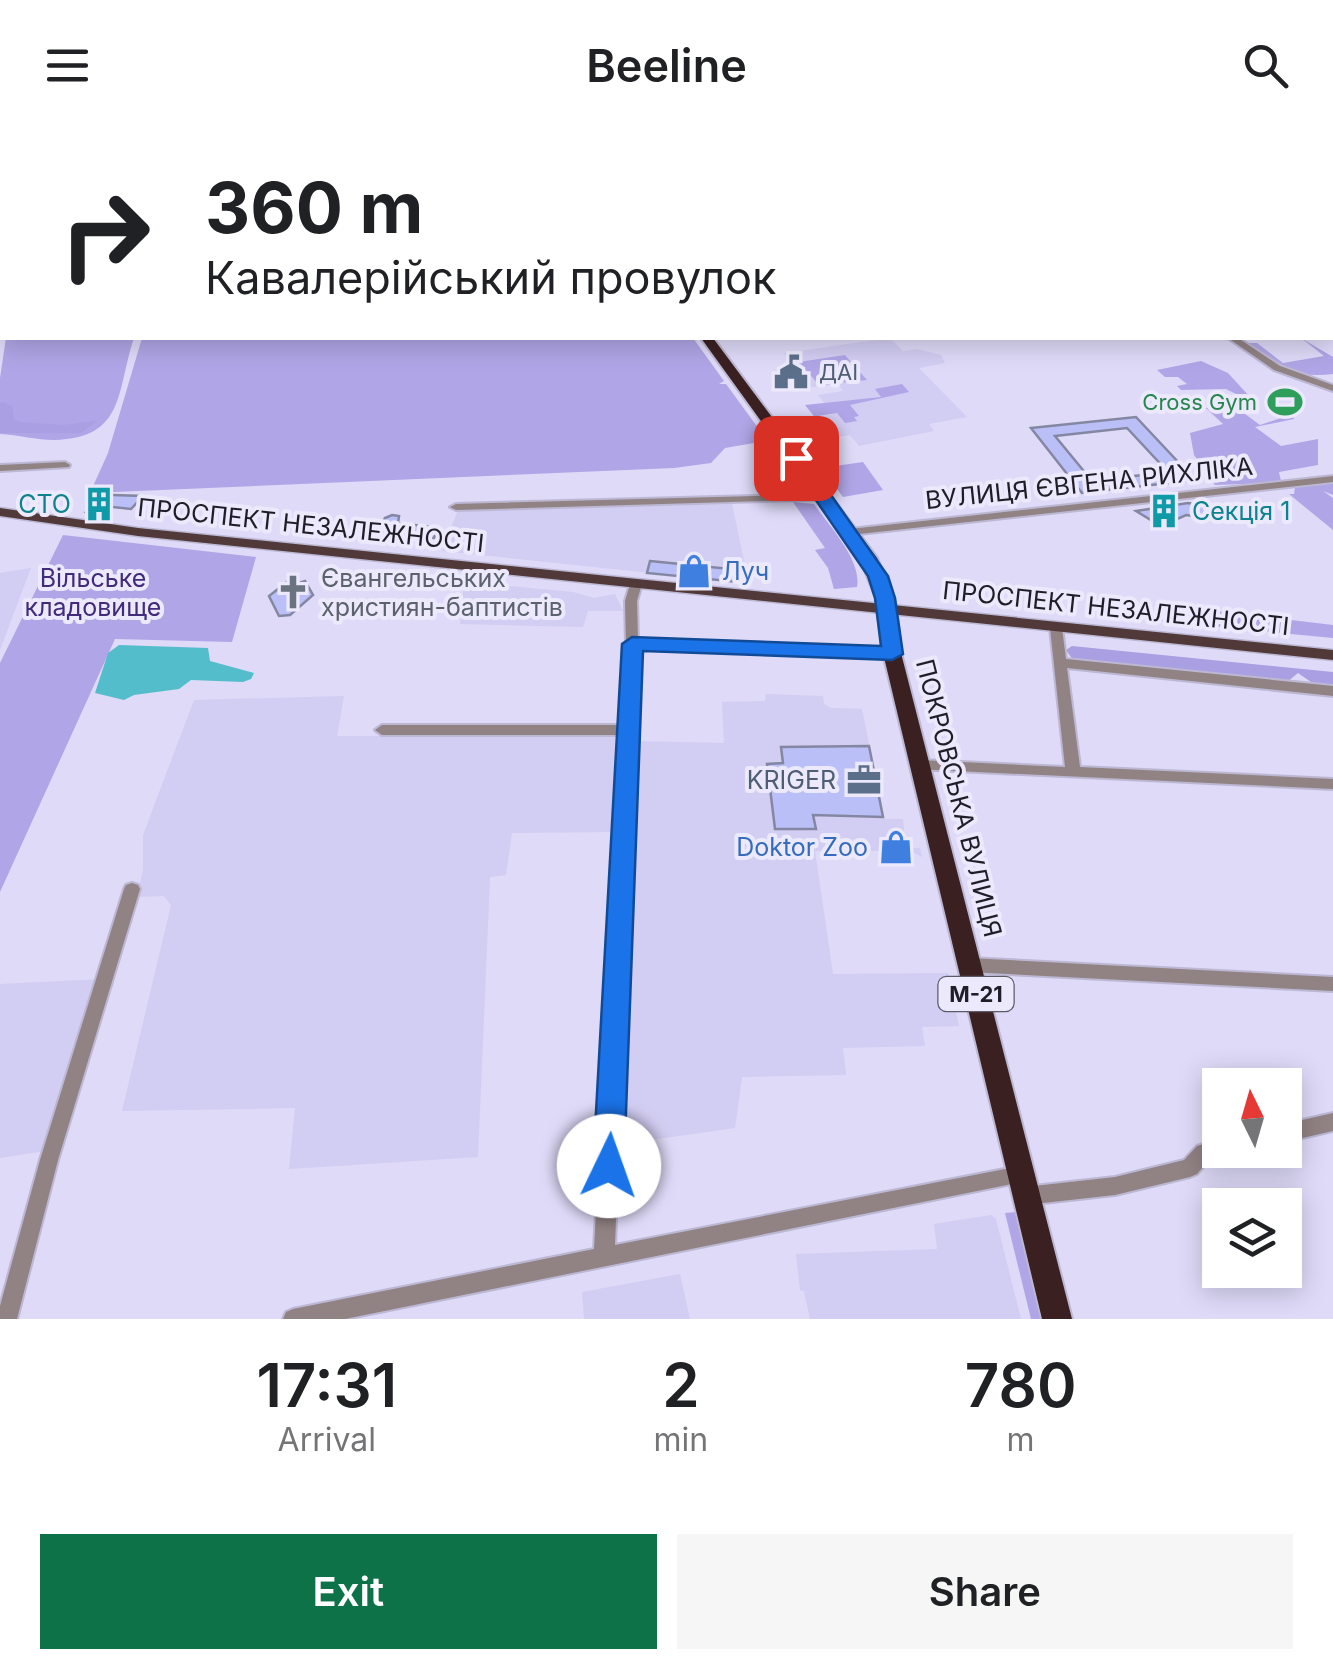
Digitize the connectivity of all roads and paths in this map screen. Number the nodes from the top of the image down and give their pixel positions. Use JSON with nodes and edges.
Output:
{"nodes":[{"id":1,"x":708,"y":340,"type":"edge"},
{"id":2,"x":1235,"y":340,"type":"edge"},
{"id":3,"x":1333,"y":388,"type":"edge"},
{"id":4,"x":65,"y":465,"type":"dead end"},
{"id":5,"x":0,"y":468,"type":"edge"},
{"id":6,"x":1333,"y":479,"type":"edge"},
{"id":7,"x":824,"y":497,"type":"junction"},
{"id":8,"x":456,"y":506,"type":"dead end"},
{"id":9,"x":0,"y":512,"type":"edge"},
{"id":10,"x":850,"y":532,"type":"junction"},
{"id":11,"x":636,"y":584,"type":"junction"},
{"id":12,"x":887,"y":610,"type":"junction"},
{"id":13,"x":1056,"y":628,"type":"junction"},
{"id":14,"x":632,"y":644,"type":"junction"},
{"id":15,"x":892,"y":654,"type":"junction"},
{"id":16,"x":1333,"y":655,"type":"edge"},
{"id":17,"x":1059,"y":663,"type":"junction"},
{"id":18,"x":1333,"y":691,"type":"edge"},
{"id":19,"x":382,"y":730,"type":"dead end"},
{"id":20,"x":626,"y":730,"type":"junction"},
{"id":21,"x":920,"y":765,"type":"junction"},
{"id":22,"x":1072,"y":772,"type":"junction"},
{"id":23,"x":1333,"y":784,"type":"edge"},
{"id":24,"x":132,"y":889,"type":"dead end"},
{"id":25,"x":969,"y":965,"type":"junction"},
{"id":26,"x":1333,"y":984,"type":"edge"},
{"id":27,"x":1333,"y":1122,"type":"edge"},
{"id":28,"x":1302,"y":1130,"type":"edge"},
{"id":29,"x":1202,"y":1154,"type":"edge"},
{"id":30,"x":1023,"y":1186,"type":"junction"},
{"id":31,"x":604,"y":1258,"type":"junction"},
{"id":32,"x":7,"y":1319,"type":"edge"},
{"id":33,"x":293,"y":1319,"type":"edge"},
{"id":34,"x":1056,"y":1319,"type":"edge"}],
"edges":[{"from":1,"to":7,"type":"highway","name":"ПОКРОВСЬКА ВУЛИЦЯ","number":"М-21"},
{"from":2,"to":3,"type":"street"},
{"from":4,"to":5,"type":"street"},
{"from":6,"to":10,"type":"street","name":"ВУЛИЦЯ ЄВГЕНА РИХЛІКА"},
{"from":7,"to":8,"type":"street"},
{"from":7,"to":10,"type":"highway","name":"ПОКРОВСЬКА ВУЛИЦЯ","number":"М-21"},
{"from":9,"to":11,"type":"main road","name":"ПРОСПЕКТ НЕЗАЛЕЖНОСТІ"},
{"from":10,"to":12,"type":"highway","name":"ПОКРОВСЬКА ВУЛИЦЯ","number":"М-21"},
{"from":11,"to":12,"type":"main road","name":"ПРОСПЕКТ НЕЗАЛЕЖНОСТІ"},
{"from":11,"to":14,"type":"street"},
{"from":12,"to":13,"type":"main road","name":"ПРОСПЕКТ НЕЗАЛЕЖНОСТІ"},
{"from":12,"to":15,"type":"highway","name":"ПОКРОВСЬКА ВУЛИЦЯ","number":"М-21"},
{"from":13,"to":16,"type":"main road","name":"ПРОСПЕКТ НЕЗАЛЕЖНОСТІ"},
{"from":13,"to":17,"type":"street"},
{"from":14,"to":15,"type":"street"},
{"from":14,"to":20,"type":"street"},
{"from":15,"to":21,"type":"highway","name":"ПОКРОВСЬКА ВУЛИЦЯ","number":"М-21"},
{"from":17,"to":18,"type":"street"},
{"from":17,"to":22,"type":"street"},
{"from":19,"to":20,"type":"street"},
{"from":20,"to":31,"type":"street"},
{"from":21,"to":22,"type":"street"},
{"from":21,"to":25,"type":"highway","name":"ПОКРОВСЬКА ВУЛИЦЯ","number":"М-21"},
{"from":22,"to":23,"type":"street"},
{"from":24,"to":32,"type":"street"},
{"from":25,"to":26,"type":"street"},
{"from":25,"to":30,"type":"highway","name":"ПОКРОВСЬКА ВУЛИЦЯ","number":"М-21"},
{"from":27,"to":28,"type":"street"},
{"from":29,"to":30,"type":"street"},
{"from":30,"to":31,"type":"street"},
{"from":30,"to":34,"type":"highway","name":"ПОКРОВСЬКА ВУЛИЦЯ","number":"М-21"},
{"from":31,"to":33,"type":"street"}]}
